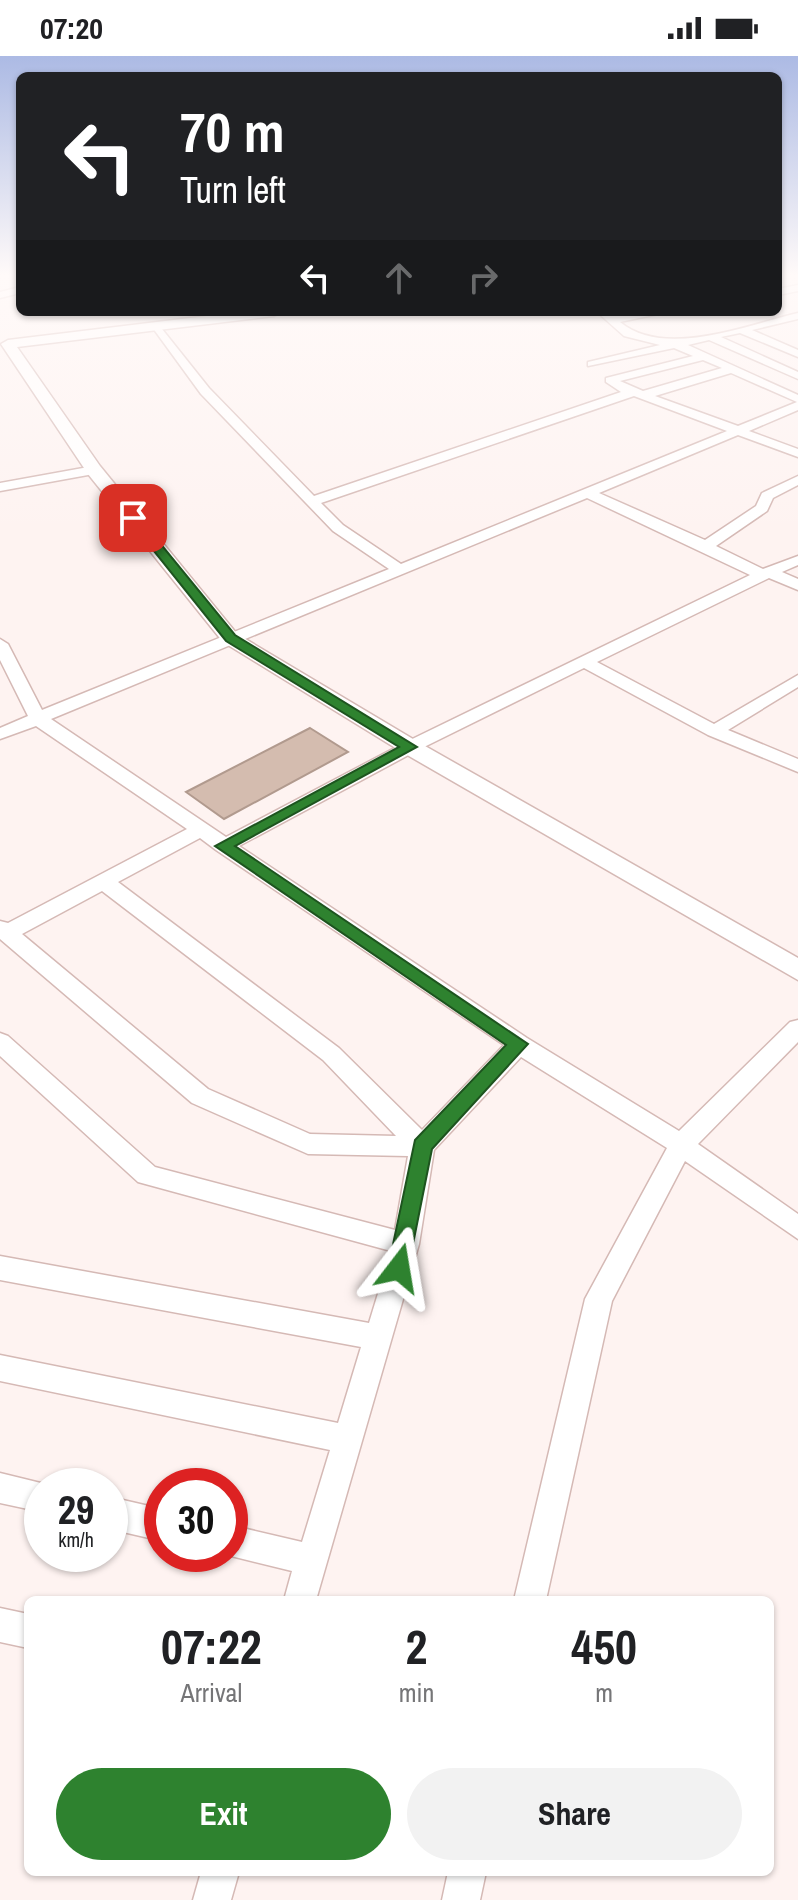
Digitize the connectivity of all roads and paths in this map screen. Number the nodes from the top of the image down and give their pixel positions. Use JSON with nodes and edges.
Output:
{"nodes":[{"id":1,"x":15,"y":360,"type":"edge"},
{"id":2,"x":181,"y":360,"type":"edge"},
{"id":3,"x":610,"y":360,"type":"edge"},
{"id":4,"x":689,"y":360,"type":"edge"},
{"id":5,"x":713,"y":360,"type":"edge"},
{"id":6,"x":763,"y":360,"type":"edge"},
{"id":7,"x":592,"y":364,"type":"dead end"},
{"id":8,"x":732,"y":369,"type":"junction"},
{"id":9,"x":798,"y":376,"type":"edge"},
{"id":10,"x":637,"y":394,"type":"junction"},
{"id":11,"x":798,"y":399,"type":"edge"},
{"id":12,"x":798,"y":406,"type":"edge"},
{"id":13,"x":740,"y":430,"type":"junction"},
{"id":14,"x":798,"y":440,"type":"edge"},
{"id":15,"x":781,"y":447,"type":"junction"},
{"id":16,"x":798,"y":453,"type":"edge"},
{"id":17,"x":94,"y":470,"type":"junction"},
{"id":18,"x":798,"y":480,"type":"edge"},
{"id":19,"x":0,"y":487,"type":"edge"},
{"id":20,"x":588,"y":493,"type":"junction"},
{"id":21,"x":312,"y":501,"type":"junction"},
{"id":22,"x":706,"y":546,"type":"junction"},
{"id":23,"x":798,"y":560,"type":"edge"},
{"id":24,"x":399,"y":569,"type":"junction"},
{"id":25,"x":766,"y":573,"type":"junction"},
{"id":26,"x":798,"y":585,"type":"edge"},
{"id":27,"x":230,"y":638,"type":"junction"},
{"id":28,"x":0,"y":644,"type":"edge"},
{"id":29,"x":583,"y":661,"type":"junction"},
{"id":30,"x":798,"y":680,"type":"edge"},
{"id":31,"x":38,"y":719,"type":"junction"},
{"id":32,"x":714,"y":731,"type":"junction"},
{"id":33,"x":0,"y":734,"type":"edge"},
{"id":34,"x":410,"y":747,"type":"junction"},
{"id":35,"x":798,"y":766,"type":"edge"},
{"id":36,"x":199,"y":830,"type":"junction"},
{"id":37,"x":223,"y":846,"type":"junction"},
{"id":38,"x":104,"y":882,"type":"junction"},
{"id":39,"x":3,"y":931,"type":"edge"},
{"id":40,"x":798,"y":970,"type":"edge"},
{"id":41,"x":798,"y":1028,"type":"edge"},
{"id":42,"x":0,"y":1042,"type":"edge"},
{"id":43,"x":519,"y":1044,"type":"junction"},
{"id":44,"x":681,"y":1145,"type":"junction"},
{"id":45,"x":422,"y":1146,"type":"junction"},
{"id":46,"x":798,"y":1228,"type":"edge"},
{"id":47,"x":406,"y":1244,"type":"junction"},
{"id":48,"x":0,"y":1268,"type":"edge"},
{"id":49,"x":378,"y":1337,"type":"junction"},
{"id":50,"x":0,"y":1368,"type":"edge"},
{"id":51,"x":348,"y":1439,"type":"junction"},
{"id":52,"x":0,"y":1488,"type":"edge"},
{"id":53,"x":24,"y":1493,"type":"edge"},
{"id":54,"x":248,"y":1545,"type":"edge"},
{"id":55,"x":312,"y":1560,"type":"junction"},
{"id":56,"x":301,"y":1596,"type":"edge"},
{"id":57,"x":531,"y":1596,"type":"edge"},
{"id":58,"x":0,"y":1625,"type":"edge"},
{"id":59,"x":24,"y":1630,"type":"edge"},
{"id":60,"x":219,"y":1876,"type":"edge"},
{"id":61,"x":466,"y":1876,"type":"edge"},
{"id":62,"x":212,"y":1900,"type":"edge"},
{"id":63,"x":461,"y":1900,"type":"edge"}],
"edges":[{"from":1,"to":17,"type":"street"},
{"from":2,"to":21,"type":"street"},
{"from":3,"to":7,"type":"street"},
{"from":4,"to":10,"type":"street"},
{"from":5,"to":8,"type":"street"},
{"from":6,"to":9,"type":"street"},
{"from":8,"to":10,"type":"street"},
{"from":8,"to":11,"type":"street"},
{"from":10,"to":13,"type":"street"},
{"from":10,"to":21,"type":"street"},
{"from":12,"to":13,"type":"street"},
{"from":13,"to":15,"type":"street"},
{"from":13,"to":20,"type":"street"},
{"from":14,"to":15,"type":"street"},
{"from":15,"to":16,"type":"street"},
{"from":17,"to":19,"type":"street"},
{"from":17,"to":27,"type":"street"},
{"from":18,"to":22,"type":"street"},
{"from":20,"to":22,"type":"street"},
{"from":20,"to":24,"type":"street"},
{"from":21,"to":24,"type":"street"},
{"from":22,"to":25,"type":"street"},
{"from":23,"to":25,"type":"street"},
{"from":24,"to":27,"type":"street"},
{"from":25,"to":26,"type":"street"},
{"from":25,"to":29,"type":"street"},
{"from":27,"to":31,"type":"street"},
{"from":27,"to":34,"type":"street"},
{"from":28,"to":31,"type":"street"},
{"from":29,"to":32,"type":"street"},
{"from":29,"to":34,"type":"street"},
{"from":30,"to":32,"type":"street"},
{"from":31,"to":33,"type":"street"},
{"from":31,"to":36,"type":"street"},
{"from":32,"to":35,"type":"street"},
{"from":34,"to":37,"type":"street"},
{"from":34,"to":40,"type":"street"},
{"from":36,"to":37,"type":"street"},
{"from":36,"to":38,"type":"street"},
{"from":37,"to":43,"type":"street"},
{"from":38,"to":39,"type":"street"},
{"from":38,"to":45,"type":"street"},
{"from":39,"to":45,"type":"street"},
{"from":41,"to":44,"type":"street"},
{"from":42,"to":47,"type":"street"},
{"from":43,"to":44,"type":"street"},
{"from":43,"to":45,"type":"street"},
{"from":44,"to":46,"type":"street"},
{"from":44,"to":57,"type":"street"},
{"from":45,"to":47,"type":"street"},
{"from":47,"to":49,"type":"street"},
{"from":48,"to":49,"type":"street"},
{"from":49,"to":51,"type":"street"},
{"from":50,"to":51,"type":"street"},
{"from":51,"to":55,"type":"street"},
{"from":52,"to":53,"type":"street"},
{"from":54,"to":55,"type":"street"},
{"from":55,"to":56,"type":"street"},
{"from":58,"to":59,"type":"street"},
{"from":60,"to":62,"type":"street"},
{"from":61,"to":63,"type":"street"}]}
